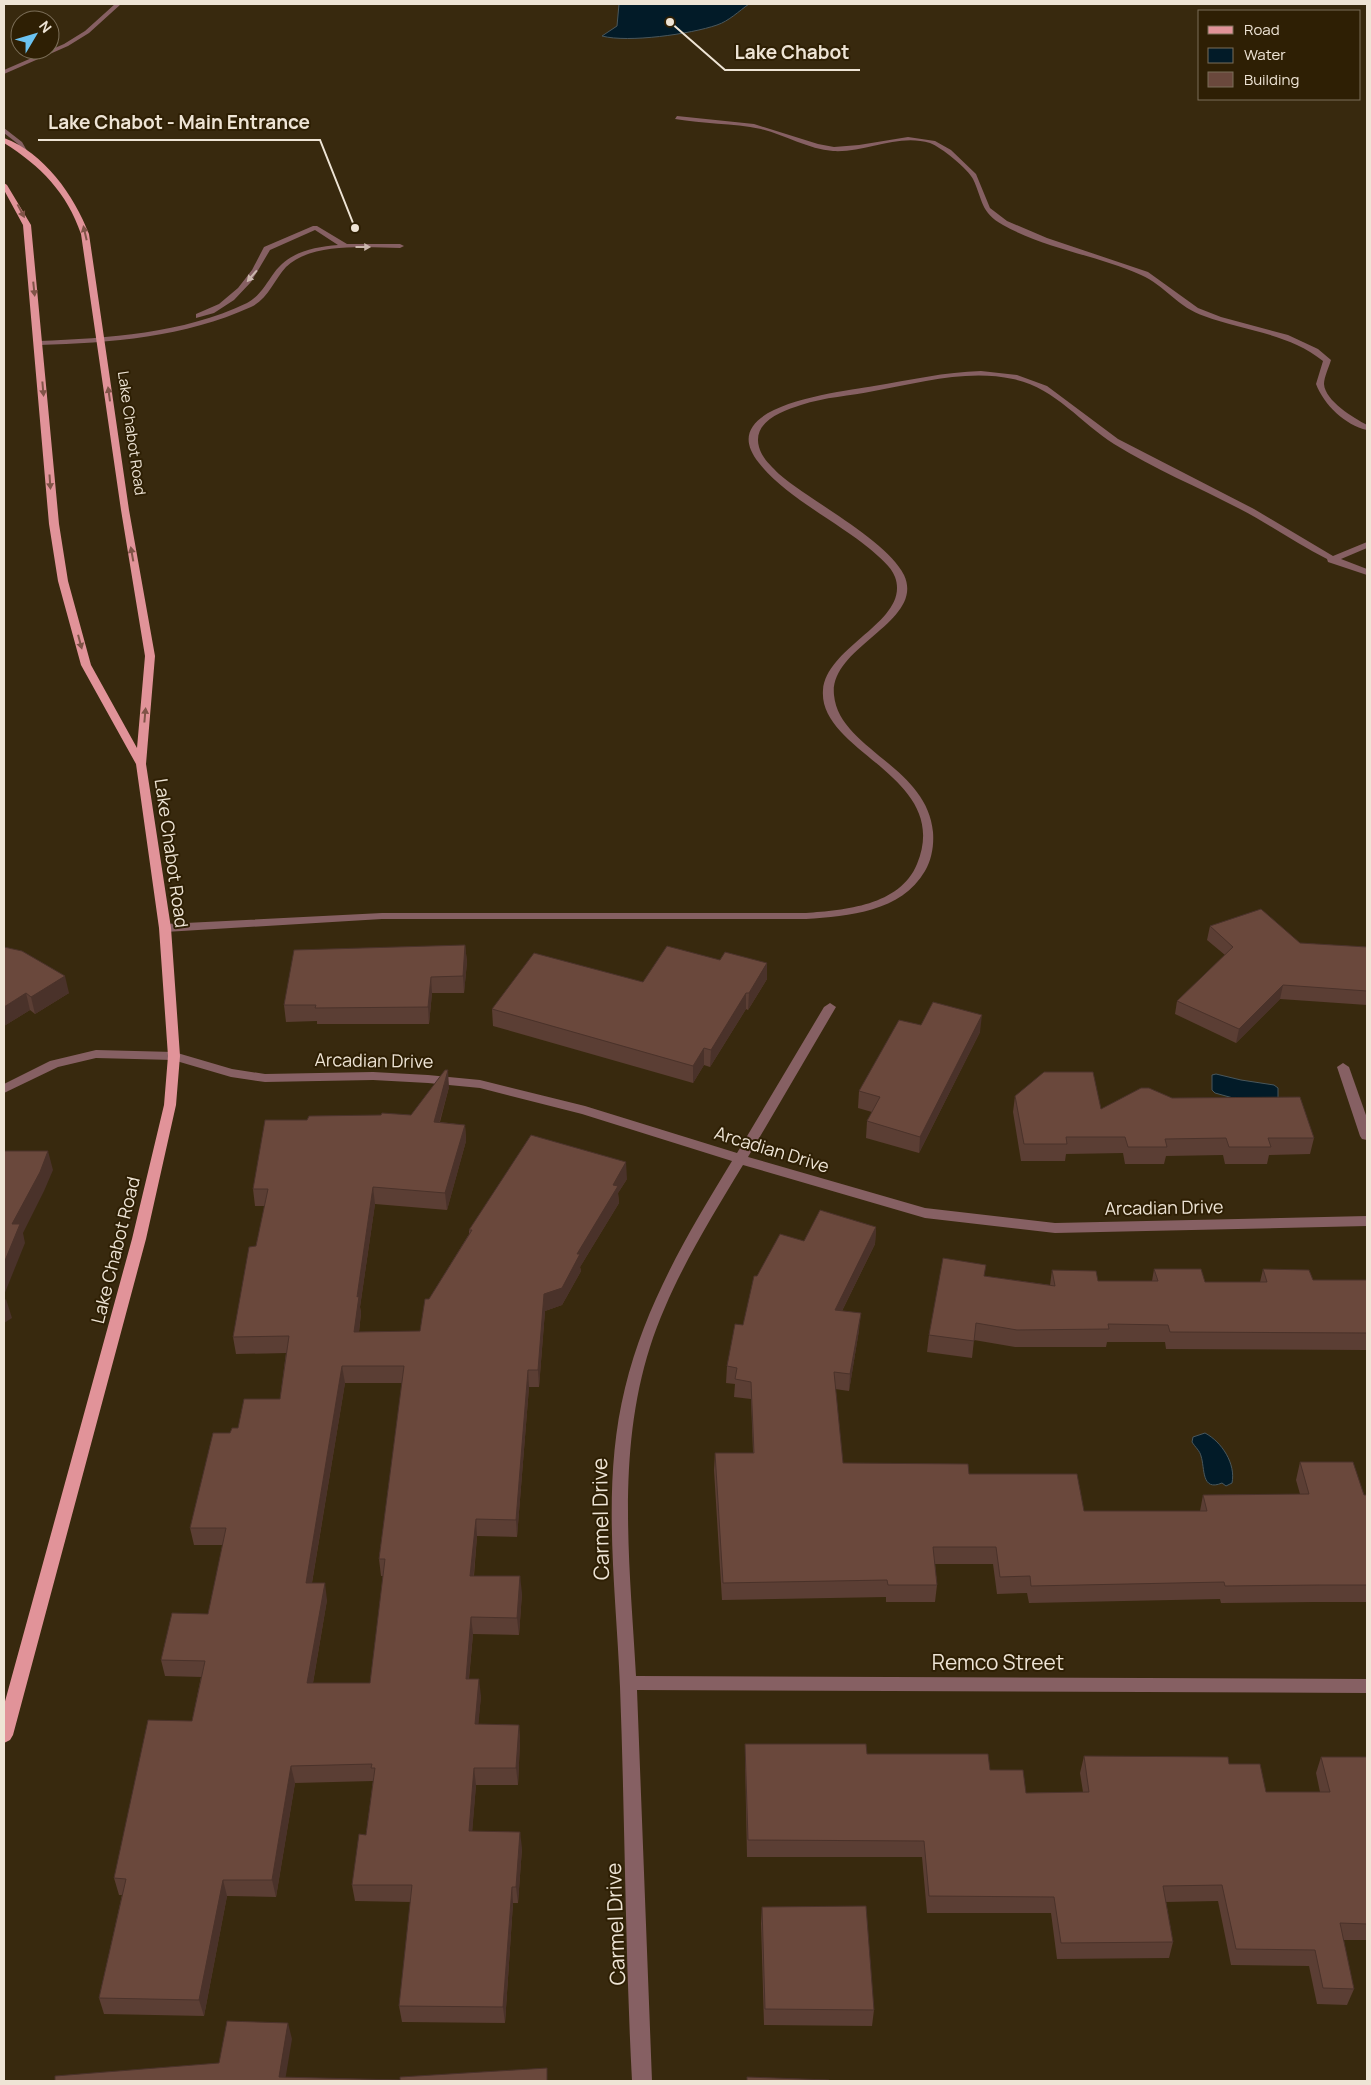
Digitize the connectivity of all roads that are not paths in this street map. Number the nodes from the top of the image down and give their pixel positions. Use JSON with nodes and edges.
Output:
{"nodes":[{"id":1,"x":118,"y":4,"type":"edge"},
{"id":2,"x":4,"y":72,"type":"edge"},
{"id":3,"x":677,"y":118,"type":"dead end"},
{"id":4,"x":4,"y":130,"type":"edge"},
{"id":5,"x":4,"y":140,"type":"edge"},
{"id":6,"x":28,"y":155,"type":"junction"},
{"id":7,"x":4,"y":185,"type":"edge"},
{"id":8,"x":400,"y":246,"type":"dead end"},
{"id":9,"x":346,"y":247,"type":"junction"},
{"id":10,"x":274,"y":262,"type":"junction"},
{"id":11,"x":101,"y":338,"type":"junction"},
{"id":12,"x":39,"y":343,"type":"junction"},
{"id":13,"x":1367,"y":428,"type":"edge"},
{"id":14,"x":1367,"y":545,"type":"edge"},
{"id":15,"x":1330,"y":560,"type":"junction"},
{"id":16,"x":1367,"y":572,"type":"edge"},
{"id":17,"x":141,"y":764,"type":"junction"},
{"id":18,"x":165,"y":928,"type":"junction"},
{"id":19,"x":830,"y":1006,"type":"dead end"},
{"id":20,"x":174,"y":1056,"type":"junction"},
{"id":21,"x":1343,"y":1067,"type":"dead end"},
{"id":22,"x":4,"y":1089,"type":"edge"},
{"id":23,"x":1367,"y":1136,"type":"edge"},
{"id":24,"x":740,"y":1159,"type":"junction"},
{"id":25,"x":1367,"y":1221,"type":"edge"},
{"id":26,"x":628,"y":1683,"type":"junction"},
{"id":27,"x":1367,"y":1686,"type":"edge"},
{"id":28,"x":4,"y":1735,"type":"edge"},
{"id":29,"x":642,"y":2081,"type":"edge"}],
"edges":[{"from":1,"to":2,"type":"street"},
{"from":3,"to":13,"type":"street"},
{"from":4,"to":6,"type":"street"},
{"from":5,"to":6,"type":"main road","name":"Lake Chabot Road"},
{"from":11,"to":6,"type":"main road","name":"Lake Chabot Road","one_way":true},
{"from":7,"to":12,"type":"main road","name":"Lake Chabot Road","one_way":true},
{"from":9,"to":8,"type":"street","one_way":true},
{"from":9,"to":10,"type":"street"},
{"from":9,"to":10,"type":"street"},
{"from":10,"to":11,"type":"street","one_way":true},
{"from":10,"to":11,"type":"street"},
{"from":11,"to":12,"type":"street"},
{"from":17,"to":11,"type":"main road","name":"Lake Chabot Road","one_way":true},
{"from":12,"to":17,"type":"main road","name":"Lake Chabot Road","one_way":true},
{"from":14,"to":15,"type":"street"},
{"from":15,"to":16,"type":"street"},
{"from":15,"to":18,"type":"street"},
{"from":17,"to":18,"type":"main road","name":"Lake Chabot Road"},
{"from":18,"to":20,"type":"main road","name":"Lake Chabot Road"},
{"from":19,"to":24,"type":"street","name":"Carmel Drive"},
{"from":20,"to":22,"type":"street","name":"Arcadian Drive"},
{"from":20,"to":24,"type":"street","name":"Arcadian Drive"},
{"from":20,"to":28,"type":"main road","name":"Lake Chabot Road"},
{"from":21,"to":23,"type":"street"},
{"from":24,"to":25,"type":"street","name":"Arcadian Drive"},
{"from":24,"to":26,"type":"street","name":"Carmel Drive"},
{"from":26,"to":27,"type":"street","name":"Remco Street"},
{"from":26,"to":29,"type":"street","name":"Carmel Drive"}]}
